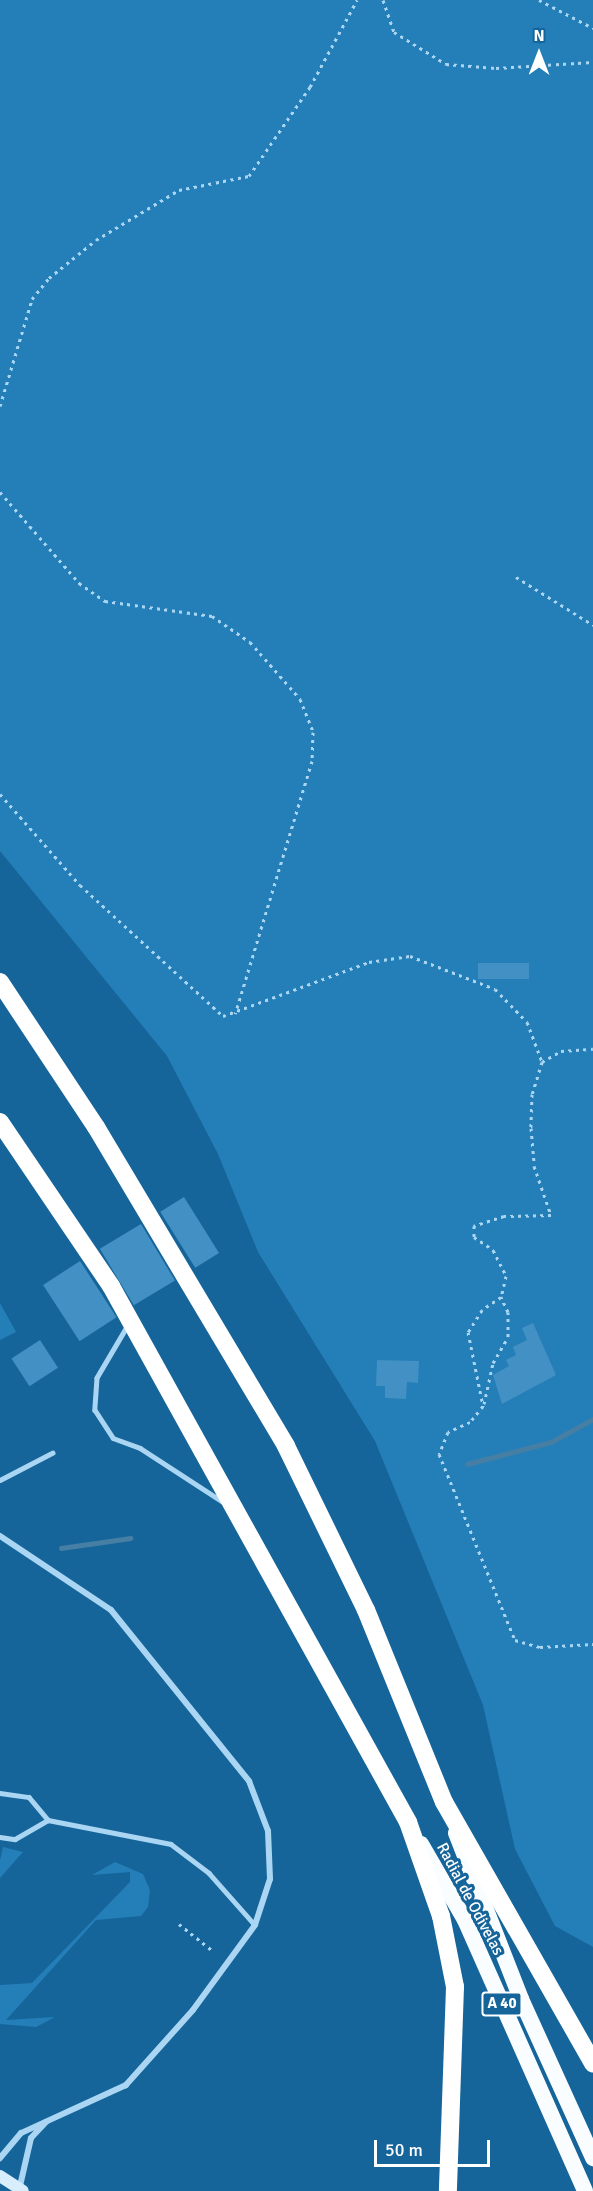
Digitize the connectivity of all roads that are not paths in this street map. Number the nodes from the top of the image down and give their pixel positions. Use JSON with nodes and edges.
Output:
{"nodes":[{"id":1,"x":0,"y":982,"type":"edge"},
{"id":2,"x":0,"y":1122,"type":"edge"},
{"id":3,"x":130,"y":1322,"type":"junction"},
{"id":4,"x":52,"y":1453,"type":"dead end"},
{"id":5,"x":0,"y":1480,"type":"edge"},
{"id":6,"x":235,"y":1510,"type":"junction"},
{"id":7,"x":0,"y":1536,"type":"edge"},
{"id":8,"x":0,"y":1793,"type":"edge"},
{"id":9,"x":444,"y":1802,"type":"junction"},
{"id":10,"x":48,"y":1820,"type":"junction"},
{"id":11,"x":408,"y":1822,"type":"junction"},
{"id":12,"x":0,"y":1837,"type":"edge"},
{"id":13,"x":255,"y":1925,"type":"junction"},
{"id":14,"x":593,"y":2063,"type":"edge"},
{"id":15,"x":48,"y":2119,"type":"junction"},
{"id":16,"x":0,"y":2158,"type":"edge"},
{"id":17,"x":593,"y":2158,"type":"edge"},
{"id":18,"x":0,"y":2176,"type":"edge"},
{"id":19,"x":22,"y":2189,"type":"edge"},
{"id":20,"x":448,"y":2191,"type":"edge"},
{"id":21,"x":585,"y":2191,"type":"edge"}],
"edges":[{"from":1,"to":9,"type":"highway"},
{"from":2,"to":3,"type":"highway"},
{"from":3,"to":6,"type":"highway"},
{"from":3,"to":6,"type":"lane"},
{"from":4,"to":5,"type":"lane"},
{"from":6,"to":11,"type":"highway"},
{"from":7,"to":13,"type":"street"},
{"from":8,"to":10,"type":"lane"},
{"from":9,"to":14,"type":"highway"},
{"from":9,"to":17,"type":"highway","name":"Radial de Odivelas","number":"A 40"},
{"from":10,"to":12,"type":"lane"},
{"from":10,"to":13,"type":"lane"},
{"from":11,"to":20,"type":"highway"},
{"from":11,"to":21,"type":"highway","name":"Radial de Odivelas","number":"A 40"},
{"from":13,"to":15,"type":"street"},
{"from":15,"to":16,"type":"street"},
{"from":15,"to":19,"type":"street"},
{"from":18,"to":19,"type":"main road"}]}
